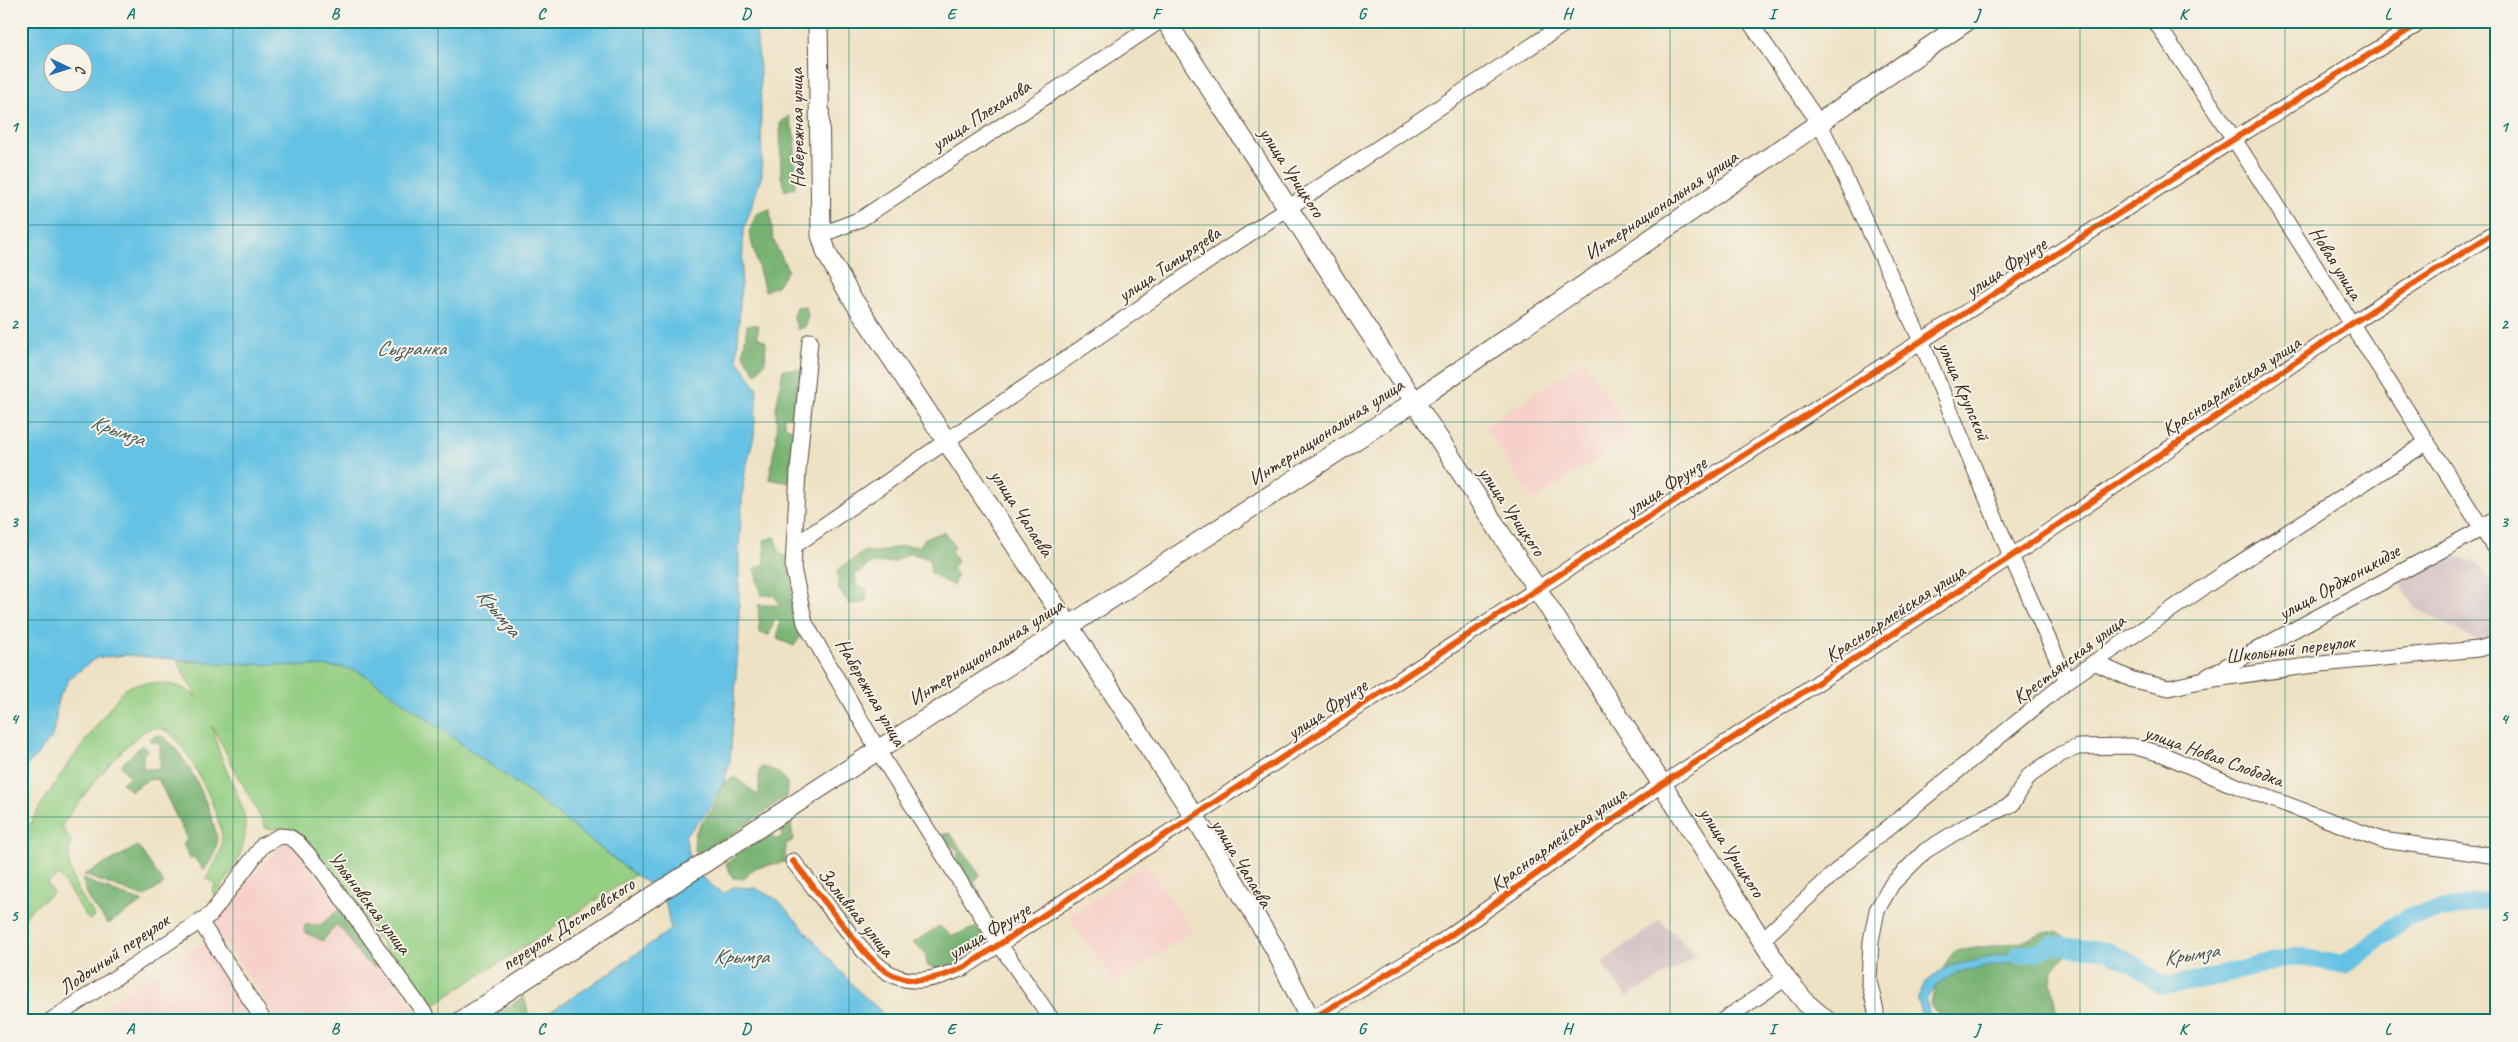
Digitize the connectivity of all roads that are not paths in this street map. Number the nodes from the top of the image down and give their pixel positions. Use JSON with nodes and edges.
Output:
{"nodes":[{"id":1,"x":818,"y":21,"type":"edge"},
{"id":2,"x":1160,"y":21,"type":"edge"},
{"id":3,"x":1166,"y":21,"type":"edge"},
{"id":4,"x":1569,"y":21,"type":"edge"},
{"id":5,"x":1750,"y":21,"type":"edge"},
{"id":6,"x":1967,"y":21,"type":"edge"},
{"id":7,"x":2155,"y":21,"type":"edge"},
{"id":8,"x":2423,"y":21,"type":"edge"},
{"id":9,"x":1820,"y":124,"type":"junction"},
{"id":10,"x":2234,"y":139,"type":"junction"},
{"id":11,"x":1289,"y":208,"type":"junction"},
{"id":12,"x":2497,"y":231,"type":"edge"},
{"id":13,"x":821,"y":235,"type":"junction"},
{"id":14,"x":2351,"y":324,"type":"junction"},
{"id":15,"x":810,"y":341,"type":"dead end"},
{"id":16,"x":1921,"y":341,"type":"junction"},
{"id":17,"x":1414,"y":402,"type":"junction"},
{"id":18,"x":947,"y":441,"type":"junction"},
{"id":19,"x":2426,"y":443,"type":"junction"},
{"id":20,"x":2497,"y":517,"type":"edge"},
{"id":21,"x":2480,"y":529,"type":"junction"},
{"id":22,"x":794,"y":546,"type":"junction"},
{"id":23,"x":2497,"y":552,"type":"edge"},
{"id":24,"x":2011,"y":556,"type":"junction"},
{"id":25,"x":1537,"y":590,"type":"junction"},
{"id":26,"x":1069,"y":627,"type":"junction"},
{"id":27,"x":2497,"y":644,"type":"edge"},
{"id":28,"x":2094,"y":662,"type":"junction"},
{"id":29,"x":2067,"y":681,"type":"junction"},
{"id":30,"x":2200,"y":681,"type":"junction"},
{"id":31,"x":878,"y":749,"type":"junction"},
{"id":32,"x":1661,"y":785,"type":"junction"},
{"id":33,"x":1195,"y":817,"type":"junction"},
{"id":34,"x":263,"y":845,"type":"joint"},
{"id":35,"x":2497,"y":856,"type":"edge"},
{"id":36,"x":793,"y":860,"type":"dead end"},
{"id":37,"x":700,"y":866,"type":"joint"},
{"id":38,"x":200,"y":921,"type":"junction"},
{"id":39,"x":1762,"y":940,"type":"junction"},
{"id":40,"x":1000,"y":945,"type":"junction"},
{"id":41,"x":1786,"y":978,"type":"junction"},
{"id":42,"x":929,"y":979,"type":"joint"},
{"id":43,"x":1310,"y":1019,"type":"edge"},
{"id":44,"x":50,"y":1021,"type":"edge"},
{"id":45,"x":264,"y":1021,"type":"edge"},
{"id":46,"x":430,"y":1021,"type":"edge"},
{"id":47,"x":461,"y":1021,"type":"edge"},
{"id":48,"x":1053,"y":1021,"type":"edge"},
{"id":49,"x":1722,"y":1021,"type":"edge"},
{"id":50,"x":1827,"y":1021,"type":"edge"},
{"id":51,"x":1875,"y":1021,"type":"edge"}],
"edges":[{"from":1,"to":13,"type":"main road","name":"Набережная улица"},
{"from":2,"to":13,"type":"street","name":"улица Плеханова"},
{"from":3,"to":11,"type":"main road","name":"улица Урицкого"},
{"from":4,"to":11,"type":"street","name":"улица Тимирязева"},
{"from":5,"to":9,"type":"street","name":"улица Крупской"},
{"from":6,"to":9,"type":"main road","name":"Интернациональная улица"},
{"from":7,"to":10,"type":"street","name":"Новая улица"},
{"from":8,"to":10,"type":"street","name":"улица Фрунзе"},
{"from":9,"to":16,"type":"street","name":"улица Крупской"},
{"from":9,"to":17,"type":"main road","name":"Интернациональная улица"},
{"from":10,"to":14,"type":"street","name":"Новая улица"},
{"from":10,"to":16,"type":"street","name":"улица Фрунзе"},
{"from":11,"to":17,"type":"main road","name":"улица Урицкого"},
{"from":11,"to":18,"type":"street","name":"улица Тимирязева"},
{"from":12,"to":14,"type":"street","name":"Красноармейская улица"},
{"from":13,"to":18,"type":"main road","name":"улица Чапаева"},
{"from":14,"to":19,"type":"street","name":"Новая улица"},
{"from":14,"to":24,"type":"street","name":"Красноармейская улица"},
{"from":15,"to":22,"type":"street","name":"Набережная улица"},
{"from":16,"to":24,"type":"street","name":"улица Крупской"},
{"from":16,"to":25,"type":"street","name":"улица Фрунзе"},
{"from":17,"to":25,"type":"main road","name":"улица Урицкого"},
{"from":17,"to":26,"type":"main road","name":"Интернациональная улица"},
{"from":18,"to":22,"type":"street","name":"улица Тимирязева"},
{"from":18,"to":26,"type":"main road","name":"улица Чапаева"},
{"from":19,"to":21,"type":"street","name":"Новая улица"},
{"from":19,"to":28,"type":"street","name":"Крестьянская улица"},
{"from":20,"to":21,"type":"street","name":"улица Орджоникидзе"},
{"from":21,"to":23,"type":"street","name":"Новая улица"},
{"from":21,"to":30,"type":"street","name":"улица Орджоникидзе"},
{"from":22,"to":31,"type":"street","name":"Набережная улица"},
{"from":24,"to":29,"type":"street","name":"улица Крупской"},
{"from":24,"to":32,"type":"street","name":"Красноармейская улица"},
{"from":25,"to":32,"type":"main road","name":"улица Урицкого"},
{"from":25,"to":33,"type":"street","name":"улица Фрунзе"},
{"from":26,"to":31,"type":"main road","name":"Интернациональная улица"},
{"from":26,"to":33,"type":"main road","name":"улица Чапаева"},
{"from":27,"to":30,"type":"street","name":"Школьный переулок"},
{"from":28,"to":29,"type":"street","name":"Крестьянская улица"},
{"from":28,"to":30,"type":"street","name":"Школьный переулок"},
{"from":29,"to":39,"type":"street","name":"Крестьянская улица"},
{"from":31,"to":37,"type":"main road","name":"Интернациональная улица"},
{"from":31,"to":40,"type":"street","name":"Набережная улица"},
{"from":32,"to":39,"type":"main road","name":"улица Урицкого"},
{"from":32,"to":43,"type":"street","name":"Красноармейская улица"},
{"from":33,"to":40,"type":"street","name":"улица Фрунзе"},
{"from":33,"to":43,"type":"main road","name":"улица Чапаева"},
{"from":34,"to":38,"type":"street","name":"Лодочный переулок"},
{"from":34,"to":46,"type":"street","name":"Ульяновская улица"},
{"from":35,"to":51,"type":"street","name":"улица Новая Слободка"},
{"from":36,"to":42,"type":"street","name":"Заливная улица"},
{"from":37,"to":47,"type":"main road","name":"переулок Достоевского"},
{"from":38,"to":44,"type":"street","name":"Лодочный переулок"},
{"from":38,"to":45,"type":"street"},
{"from":39,"to":41,"type":"main road","name":"улица Урицкого"},
{"from":40,"to":42,"type":"street","name":"улица Фрунзе"},
{"from":40,"to":48,"type":"street","name":"Набережная улица"},
{"from":41,"to":49,"type":"street"},
{"from":41,"to":50,"type":"main road","name":"улица Урицкого"}]}
